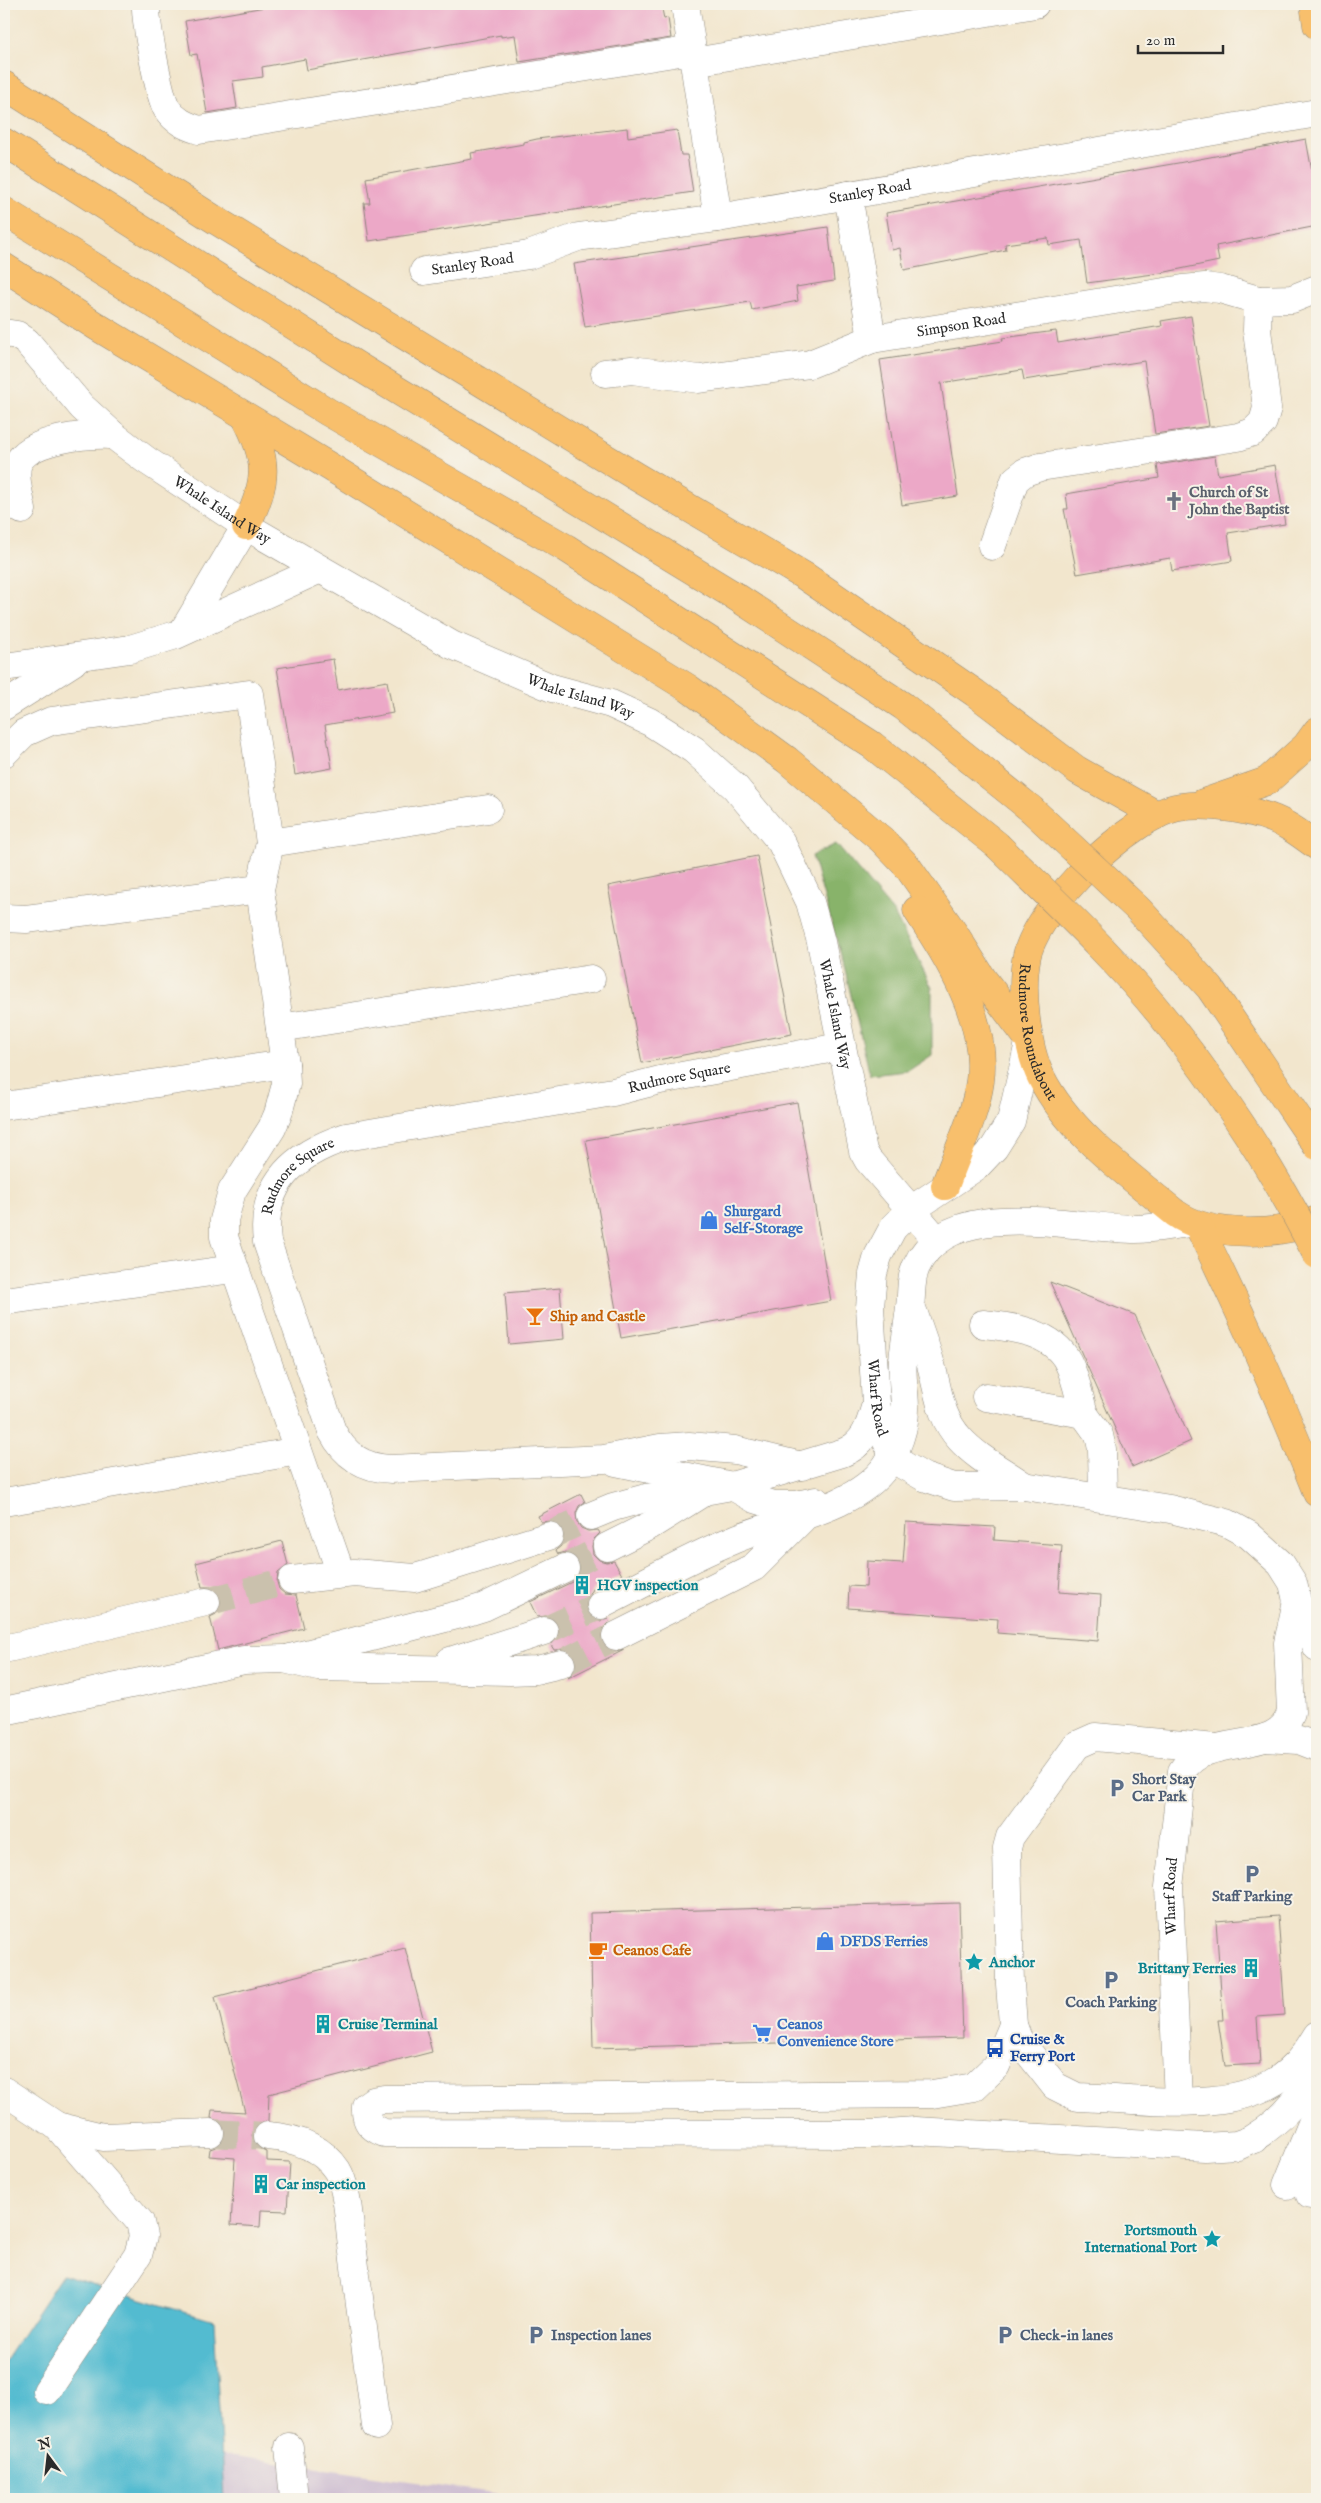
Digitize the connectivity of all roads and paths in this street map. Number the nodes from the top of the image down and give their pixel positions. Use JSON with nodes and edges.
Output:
{"nodes":[{"id":1,"x":146,"y":4,"type":"edge"},
{"id":2,"x":685,"y":4,"type":"edge"},
{"id":3,"x":1036,"y":4,"type":"edge"},
{"id":4,"x":1314,"y":4,"type":"edge"},
{"id":5,"x":1317,"y":25,"type":"edge"},
{"id":6,"x":693,"y":56,"type":"junction"},
{"id":7,"x":4,"y":85,"type":"edge"},
{"id":8,"x":1317,"y":113,"type":"edge"},
{"id":9,"x":4,"y":142,"type":"edge"},
{"id":10,"x":848,"y":195,"type":"junction"},
{"id":11,"x":4,"y":211,"type":"edge"},
{"id":12,"x":718,"y":218,"type":"junction"},
{"id":13,"x":4,"y":267,"type":"edge"},
{"id":14,"x":424,"y":271,"type":"dead end"},
{"id":15,"x":1317,"y":289,"type":"edge"},
{"id":16,"x":1258,"y":300,"type":"junction"},
{"id":17,"x":4,"y":332,"type":"edge"},
{"id":18,"x":872,"y":339,"type":"junction"},
{"id":19,"x":606,"y":373,"type":"dead end"},
{"id":20,"x":245,"y":416,"type":"junction"},
{"id":21,"x":113,"y":435,"type":"junction"},
{"id":22,"x":22,"y":510,"type":"dead end"},
{"id":23,"x":246,"y":526,"type":"junction"},
{"id":24,"x":992,"y":546,"type":"dead end"},
{"id":25,"x":320,"y":570,"type":"junction"},
{"id":26,"x":184,"y":630,"type":"junction"},
{"id":27,"x":80,"y":658,"type":"junction"},
{"id":28,"x":4,"y":667,"type":"edge"},
{"id":29,"x":4,"y":706,"type":"edge"},
{"id":30,"x":1317,"y":731,"type":"edge"},
{"id":31,"x":4,"y":753,"type":"edge"},
{"id":32,"x":840,"y":804,"type":"junction"},
{"id":33,"x":1197,"y":805,"type":"junction"},
{"id":34,"x":488,"y":809,"type":"dead end"},
{"id":35,"x":1157,"y":815,"type":"junction"},
{"id":36,"x":270,"y":843,"type":"junction"},
{"id":37,"x":1317,"y":846,"type":"edge"},
{"id":38,"x":260,"y":889,"type":"junction"},
{"id":39,"x":4,"y":918,"type":"edge"},
{"id":40,"x":591,"y":979,"type":"dead end"},
{"id":41,"x":280,"y":1028,"type":"junction"},
{"id":42,"x":1028,"y":1040,"type":"junction"},
{"id":43,"x":840,"y":1047,"type":"junction"},
{"id":44,"x":286,"y":1064,"type":"junction"},
{"id":45,"x":4,"y":1106,"type":"edge"},
{"id":46,"x":1317,"y":1146,"type":"edge"},
{"id":47,"x":945,"y":1186,"type":"junction"},
{"id":48,"x":911,"y":1210,"type":"junction"},
{"id":49,"x":1317,"y":1220,"type":"edge"},
{"id":50,"x":1193,"y":1224,"type":"junction"},
{"id":51,"x":936,"y":1239,"type":"junction"},
{"id":52,"x":1317,"y":1255,"type":"edge"},
{"id":53,"x":233,"y":1269,"type":"junction"},
{"id":54,"x":4,"y":1301,"type":"edge"},
{"id":55,"x":911,"y":1304,"type":"junction"},
{"id":56,"x":983,"y":1324,"type":"dead end"},
{"id":57,"x":986,"y":1397,"type":"dead end"},
{"id":58,"x":876,"y":1403,"type":"junction"},
{"id":59,"x":1084,"y":1414,"type":"junction"},
{"id":60,"x":298,"y":1451,"type":"junction"},
{"id":61,"x":893,"y":1455,"type":"junction"},
{"id":62,"x":604,"y":1459,"type":"junction"},
{"id":63,"x":802,"y":1466,"type":"junction"},
{"id":64,"x":732,"y":1486,"type":"junction"},
{"id":65,"x":1024,"y":1486,"type":"junction"},
{"id":66,"x":704,"y":1492,"type":"junction"},
{"id":67,"x":854,"y":1493,"type":"junction"},
{"id":68,"x":1317,"y":1493,"type":"edge"},
{"id":69,"x":1103,"y":1497,"type":"junction"},
{"id":70,"x":4,"y":1502,"type":"edge"},
{"id":71,"x":591,"y":1516,"type":"tunnel mouth"},
{"id":72,"x":805,"y":1517,"type":"junction"},
{"id":73,"x":548,"y":1536,"type":"tunnel mouth"},
{"id":74,"x":607,"y":1547,"type":"tunnel mouth"},
{"id":75,"x":565,"y":1568,"type":"tunnel mouth"},
{"id":76,"x":342,"y":1574,"type":"junction"},
{"id":77,"x":292,"y":1580,"type":"tunnel mouth"},
{"id":78,"x":1297,"y":1601,"type":"junction"},
{"id":79,"x":206,"y":1602,"type":"tunnel mouth"},
{"id":80,"x":601,"y":1605,"type":"tunnel mouth"},
{"id":81,"x":544,"y":1631,"type":"tunnel mouth"},
{"id":82,"x":616,"y":1636,"type":"tunnel mouth"},
{"id":83,"x":1317,"y":1647,"type":"edge"},
{"id":84,"x":4,"y":1649,"type":"edge"},
{"id":85,"x":284,"y":1659,"type":"junction"},
{"id":86,"x":561,"y":1664,"type":"tunnel mouth"},
{"id":87,"x":414,"y":1669,"type":"junction"},
{"id":88,"x":4,"y":1711,"type":"edge"},
{"id":89,"x":1265,"y":1738,"type":"junction"},
{"id":90,"x":1317,"y":1747,"type":"edge"},
{"id":91,"x":1216,"y":1748,"type":"junction"},
{"id":92,"x":1013,"y":2025,"type":"junction"},
{"id":93,"x":1317,"y":2035,"type":"edge"},
{"id":94,"x":1317,"y":2071,"type":"edge"},
{"id":95,"x":4,"y":2091,"type":"edge"},
{"id":96,"x":1178,"y":2101,"type":"junction"},
{"id":97,"x":1317,"y":2111,"type":"edge"},
{"id":98,"x":58,"y":2126,"type":"junction"},
{"id":99,"x":210,"y":2133,"type":"tunnel mouth"},
{"id":100,"x":268,"y":2136,"type":"tunnel mouth"},
{"id":101,"x":1317,"y":2153,"type":"edge"},
{"id":102,"x":1317,"y":2166,"type":"edge"},
{"id":103,"x":1306,"y":2193,"type":"edge"},
{"id":104,"x":47,"y":2392,"type":"dead end"},
{"id":105,"x":376,"y":2426,"type":"dead end"},
{"id":106,"x":289,"y":2447,"type":"dead end"},
{"id":107,"x":294,"y":2499,"type":"edge"}],
"edges":[{"from":1,"to":6,"type":"street"},
{"from":2,"to":6,"type":"street"},
{"from":3,"to":6,"type":"street"},
{"from":4,"to":5,"type":"main road"},
{"from":6,"to":12,"type":"street"},
{"from":7,"to":35,"type":"main road"},
{"from":8,"to":10,"type":"street","name":"Stanley Road"},
{"from":9,"to":46,"type":"main road","bridge":true},
{"from":10,"to":12,"type":"street","name":"Stanley Road"},
{"from":10,"to":18,"type":"street"},
{"from":11,"to":52,"type":"main road","bridge":true},
{"from":12,"to":14,"type":"street","name":"Stanley Road"},
{"from":13,"to":20,"type":"main road"},
{"from":15,"to":16,"type":"street","name":"Simpson Road"},
{"from":16,"to":18,"type":"street","name":"Simpson Road"},
{"from":16,"to":24,"type":"street"},
{"from":17,"to":21,"type":"street","name":"Whale Island Way"},
{"from":18,"to":19,"type":"street","name":"Simpson Road"},
{"from":20,"to":23,"type":"main road"},
{"from":20,"to":32,"type":"main road"},
{"from":21,"to":22,"type":"street"},
{"from":21,"to":23,"type":"street","name":"Whale Island Way"},
{"from":23,"to":25,"type":"street","name":"Whale Island Way"},
{"from":23,"to":26,"type":"street"},
{"from":25,"to":26,"type":"street"},
{"from":25,"to":43,"type":"street","name":"Whale Island Way"},
{"from":26,"to":27,"type":"street"},
{"from":27,"to":28,"type":"street"},
{"from":27,"to":29,"type":"street"},
{"from":30,"to":33,"type":"main road"},
{"from":31,"to":36,"type":"street"},
{"from":32,"to":42,"type":"main road"},
{"from":32,"to":47,"type":"main road"},
{"from":33,"to":35,"type":"main road","name":"Rudmore Roundabout"},
{"from":33,"to":37,"type":"main road","name":"Rudmore Roundabout"},
{"from":34,"to":36,"type":"street"},
{"from":35,"to":42,"type":"main road","name":"Rudmore Roundabout"},
{"from":36,"to":38,"type":"street"},
{"from":38,"to":39,"type":"street"},
{"from":38,"to":41,"type":"street"},
{"from":40,"to":41,"type":"street"},
{"from":41,"to":44,"type":"street"},
{"from":42,"to":47,"type":"street","name":"Wharf Road"},
{"from":42,"to":50,"type":"main road","name":"Rudmore Roundabout"},
{"from":43,"to":48,"type":"street","name":"Whale Island Way"},
{"from":43,"to":62,"type":"street","name":"Rudmore Square"},
{"from":44,"to":45,"type":"street"},
{"from":44,"to":53,"type":"street"},
{"from":47,"to":48,"type":"street","name":"Wharf Road"},
{"from":48,"to":51,"type":"street","name":"Whale Island Way"},
{"from":48,"to":58,"type":"street","name":"Wharf Road"},
{"from":49,"to":50,"type":"main road","name":"Rudmore Roundabout"},
{"from":50,"to":51,"type":"street"},
{"from":50,"to":68,"type":"main road"},
{"from":51,"to":55,"type":"street"},
{"from":53,"to":54,"type":"street"},
{"from":53,"to":60,"type":"street"},
{"from":55,"to":61,"type":"street"},
{"from":55,"to":65,"type":"street","name":"Wharf Road"},
{"from":56,"to":59,"type":"street"},
{"from":57,"to":59,"type":"street"},
{"from":58,"to":61,"type":"street","name":"Wharf Road"},
{"from":58,"to":63,"type":"street"},
{"from":59,"to":69,"type":"street"},
{"from":60,"to":70,"type":"street"},
{"from":60,"to":76,"type":"street"},
{"from":61,"to":65,"type":"street","name":"Wharf Road"},
{"from":61,"to":67,"type":"street"},
{"from":62,"to":63,"type":"street"},
{"from":62,"to":64,"type":"street"},
{"from":63,"to":64,"type":"street"},
{"from":64,"to":66,"type":"street"},
{"from":64,"to":67,"type":"street"},
{"from":65,"to":69,"type":"street","name":"Wharf Road"},
{"from":66,"to":71,"type":"street"},
{"from":66,"to":74,"type":"street"},
{"from":67,"to":72,"type":"street"},
{"from":69,"to":78,"type":"street","name":"Wharf Road"},
{"from":72,"to":80,"type":"street"},
{"from":72,"to":82,"type":"street"},
{"from":73,"to":76,"type":"street"},
{"from":75,"to":85,"type":"street"},
{"from":76,"to":77,"type":"street"},
{"from":78,"to":83,"type":"street","name":"Wharf Road"},
{"from":78,"to":89,"type":"street","name":"Wharf Road"},
{"from":79,"to":84,"type":"street"},
{"from":81,"to":87,"type":"street"},
{"from":85,"to":87,"type":"street"},
{"from":85,"to":88,"type":"street"},
{"from":86,"to":87,"type":"street"},
{"from":89,"to":90,"type":"street"},
{"from":89,"to":91,"type":"street","name":"Wharf Road"},
{"from":91,"to":92,"type":"street"},
{"from":91,"to":96,"type":"street","name":"Wharf Road"},
{"from":92,"to":94,"type":"street"},
{"from":92,"to":96,"type":"street"},
{"from":93,"to":96,"type":"street"},
{"from":95,"to":98,"type":"street"},
{"from":97,"to":103,"type":"street"},
{"from":98,"to":99,"type":"street"},
{"from":98,"to":104,"type":"street"},
{"from":100,"to":105,"type":"street"},
{"from":101,"to":103,"type":"street"},
{"from":102,"to":103,"type":"street"},
{"from":106,"to":107,"type":"street"}]}
